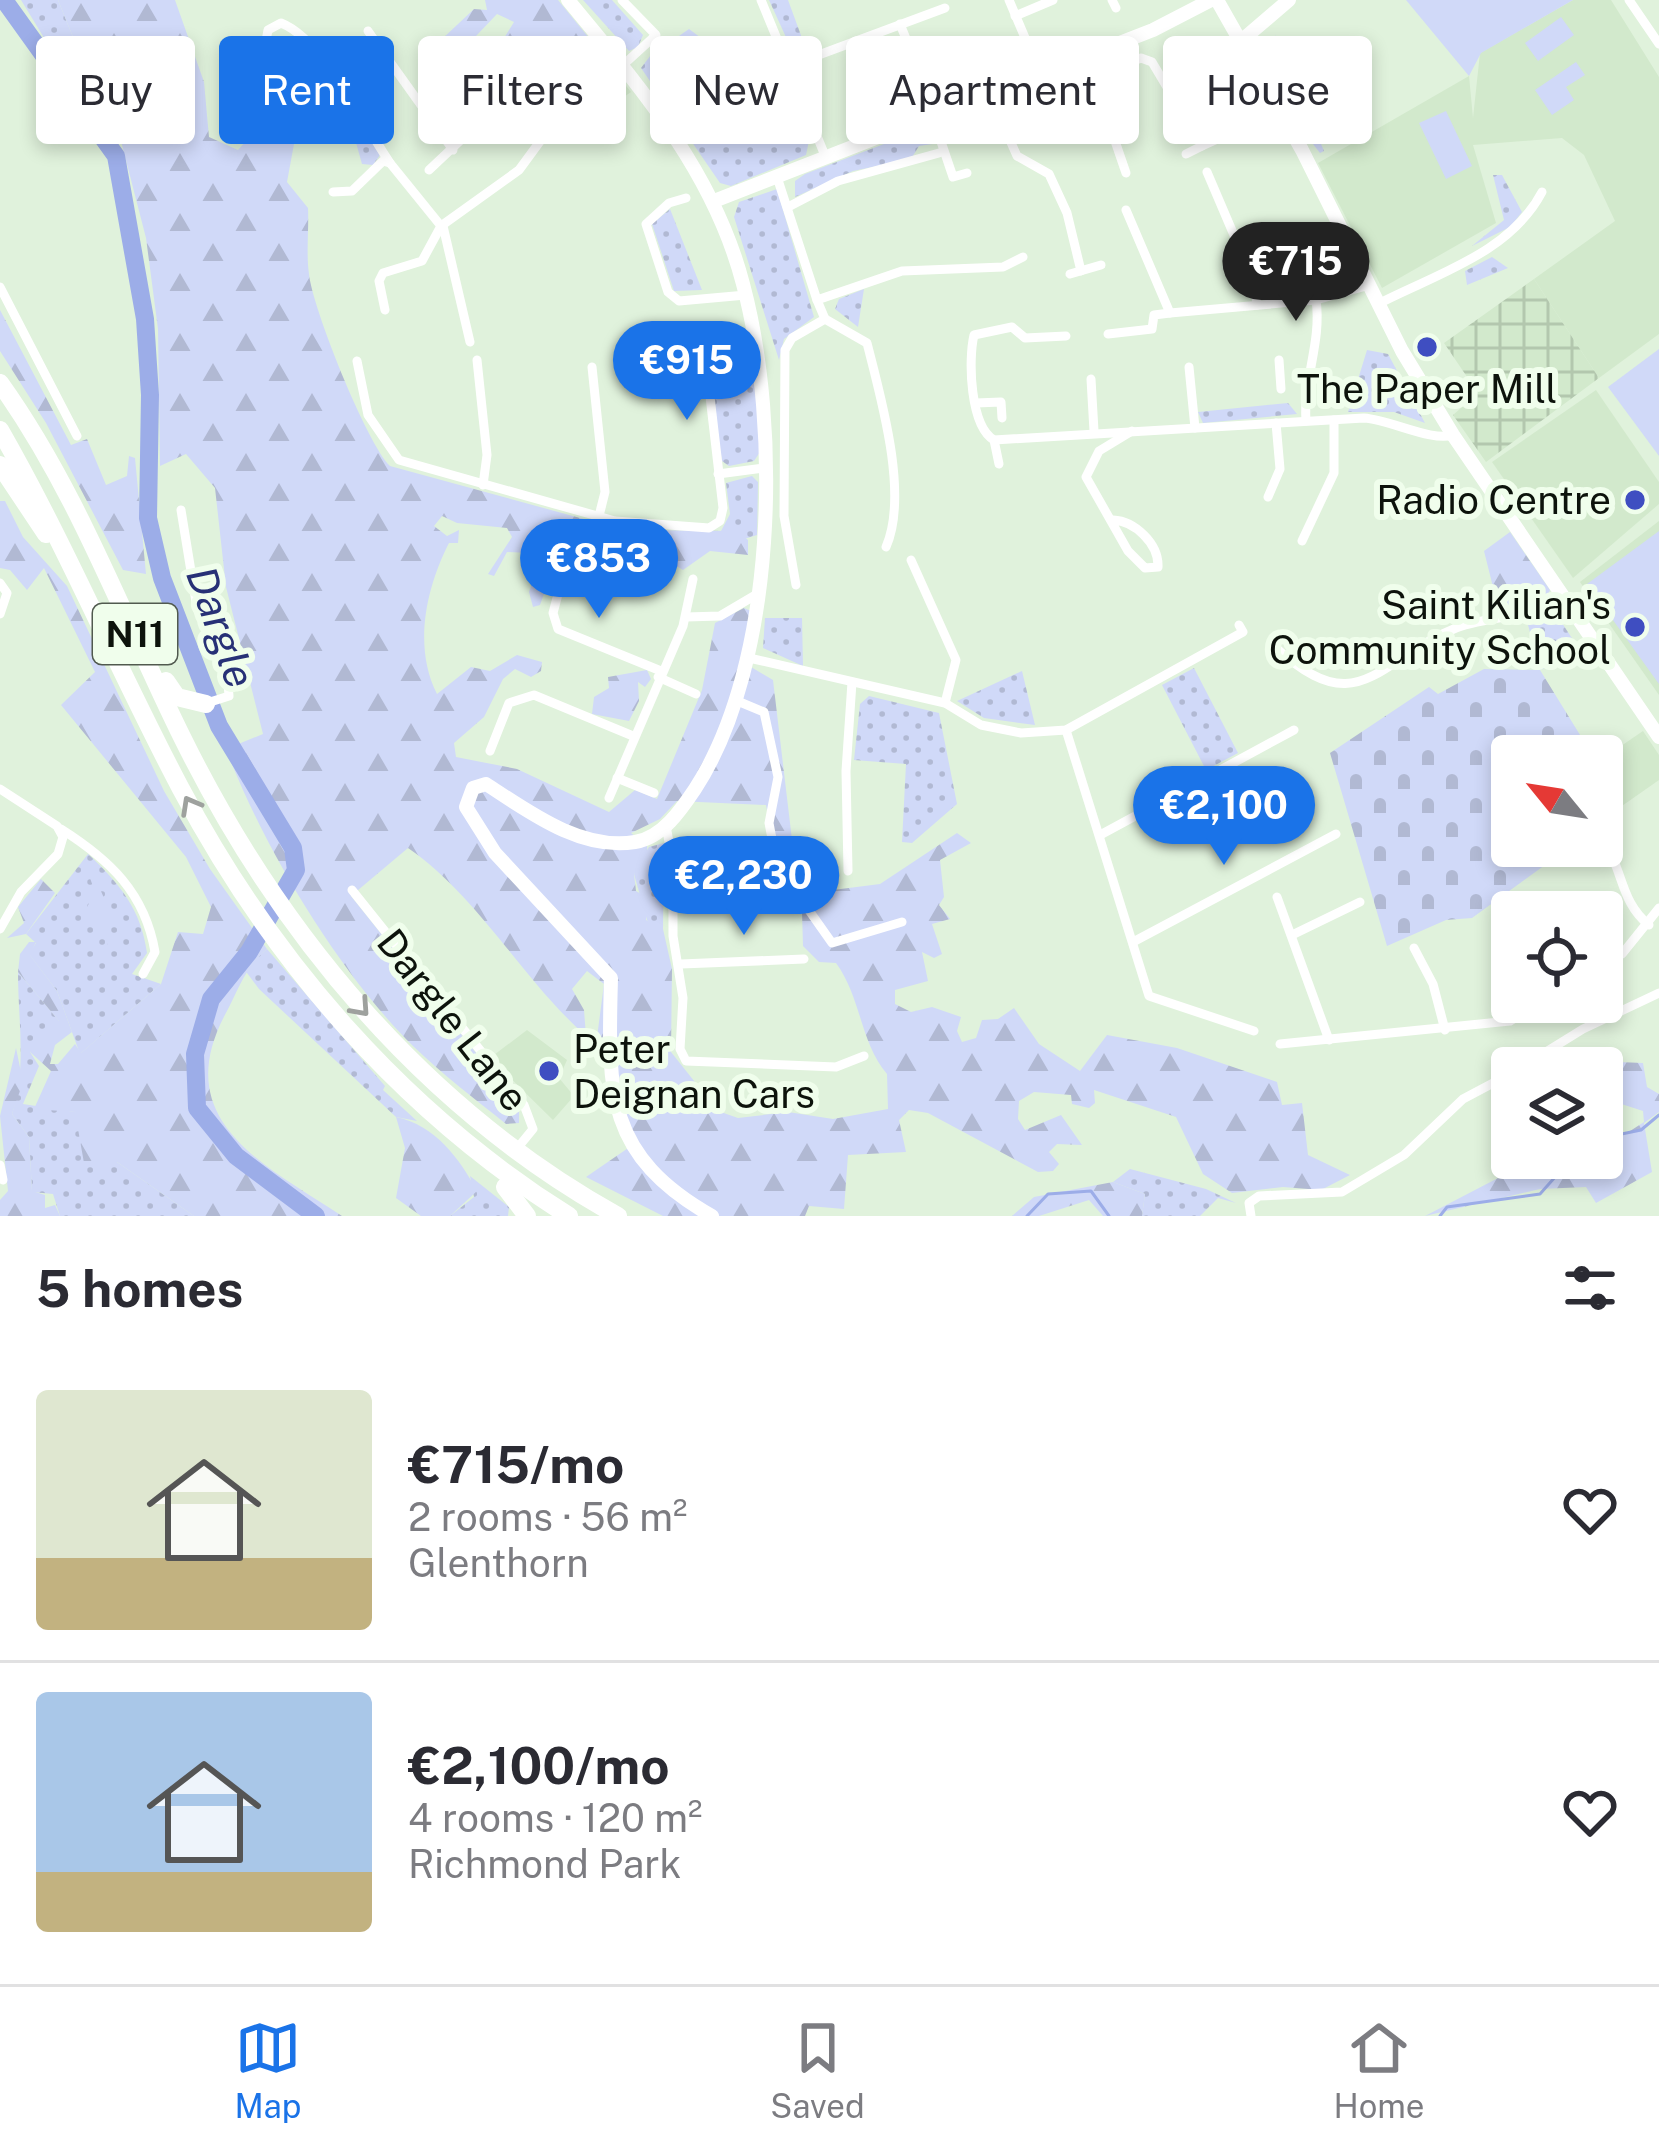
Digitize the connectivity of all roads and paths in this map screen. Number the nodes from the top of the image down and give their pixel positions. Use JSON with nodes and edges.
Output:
{"nodes":[{"id":1,"x":568,"y":0,"type":"edge"},
{"id":2,"x":622,"y":0,"type":"edge"},
{"id":3,"x":761,"y":0,"type":"edge"},
{"id":4,"x":1009,"y":0,"type":"edge"},
{"id":5,"x":1053,"y":0,"type":"edge"},
{"id":6,"x":1214,"y":0,"type":"edge"},
{"id":7,"x":1289,"y":0,"type":"edge"},
{"id":8,"x":1629,"y":0,"type":"edge"},
{"id":9,"x":945,"y":8,"type":"dead end"},
{"id":10,"x":1016,"y":16,"type":"junction"},
{"id":11,"x":900,"y":23,"type":"junction"},
{"id":12,"x":368,"y":31,"type":"dead end"},
{"id":13,"x":264,"y":36,"type":"edge"},
{"id":14,"x":300,"y":36,"type":"edge"},
{"id":15,"x":597,"y":36,"type":"edge"},
{"id":16,"x":776,"y":36,"type":"edge"},
{"id":17,"x":905,"y":36,"type":"edge"},
{"id":18,"x":1024,"y":36,"type":"edge"},
{"id":19,"x":1136,"y":36,"type":"edge"},
{"id":20,"x":1238,"y":36,"type":"edge"},
{"id":21,"x":1247,"y":36,"type":"edge"},
{"id":22,"x":1659,"y":44,"type":"edge"},
{"id":23,"x":626,"y":54,"type":"edge"},
{"id":24,"x":822,"y":54,"type":"edge"},
{"id":25,"x":1139,"y":59,"type":"edge"},
{"id":26,"x":626,"y":72,"type":"edge"},
{"id":27,"x":377,"y":144,"type":"edge"},
{"id":28,"x":458,"y":144,"type":"edge"},
{"id":29,"x":538,"y":144,"type":"edge"},
{"id":30,"x":820,"y":144,"type":"edge"},
{"id":31,"x":856,"y":144,"type":"edge"},
{"id":32,"x":943,"y":144,"type":"edge"},
{"id":33,"x":1012,"y":144,"type":"edge"},
{"id":34,"x":1116,"y":144,"type":"edge"},
{"id":35,"x":1206,"y":144,"type":"edge"},
{"id":36,"x":1298,"y":144,"type":"edge"},
{"id":37,"x":1202,"y":146,"type":"junction"},
{"id":38,"x":453,"y":150,"type":"junction"},
{"id":39,"x":939,"y":153,"type":"dead end"},
{"id":40,"x":1186,"y":154,"type":"dead end"},
{"id":41,"x":826,"y":158,"type":"junction"},
{"id":42,"x":389,"y":163,"type":"junction"},
{"id":43,"x":429,"y":170,"type":"dead end"},
{"id":44,"x":1207,"y":172,"type":"dead end"},
{"id":45,"x":967,"y":173,"type":"dead end"},
{"id":46,"x":1126,"y":173,"type":"dead end"},
{"id":47,"x":777,"y":177,"type":"junction"},
{"id":48,"x":333,"y":192,"type":"dead end"},
{"id":49,"x":1542,"y":192,"type":"dead end"},
{"id":50,"x":686,"y":198,"type":"dead end"},
{"id":51,"x":714,"y":201,"type":"junction"},
{"id":52,"x":790,"y":206,"type":"junction"},
{"id":53,"x":1126,"y":210,"type":"dead end"},
{"id":54,"x":442,"y":226,"type":"junction"},
{"id":55,"x":1023,"y":257,"type":"dead end"},
{"id":56,"x":1101,"y":265,"type":"dead end"},
{"id":57,"x":1366,"y":286,"type":"junction"},
{"id":58,"x":0,"y":287,"type":"edge"},
{"id":59,"x":746,"y":295,"type":"junction"},
{"id":60,"x":817,"y":300,"type":"junction"},
{"id":61,"x":1316,"y":300,"type":"junction"},
{"id":62,"x":1257,"y":305,"type":"junction"},
{"id":63,"x":1376,"y":305,"type":"junction"},
{"id":64,"x":385,"y":310,"type":"dead end"},
{"id":65,"x":1170,"y":313,"type":"junction"},
{"id":66,"x":825,"y":319,"type":"junction"},
{"id":67,"x":1108,"y":334,"type":"dead end"},
{"id":68,"x":1066,"y":336,"type":"dead end"},
{"id":69,"x":470,"y":342,"type":"dead end"},
{"id":70,"x":477,"y":360,"type":"dead end"},
{"id":71,"x":1279,"y":360,"type":"dead end"},
{"id":72,"x":358,"y":361,"type":"dead end"},
{"id":73,"x":592,"y":367,"type":"dead end"},
{"id":74,"x":1189,"y":367,"type":"dead end"},
{"id":75,"x":706,"y":370,"type":"dead end"},
{"id":76,"x":1280,"y":373,"type":"junction"},
{"id":77,"x":1091,"y":379,"type":"dead end"},
{"id":78,"x":1308,"y":379,"type":"junction"},
{"id":79,"x":0,"y":383,"type":"edge"},
{"id":80,"x":1000,"y":386,"type":"dead end"},
{"id":81,"x":1281,"y":389,"type":"dead end"},
{"id":82,"x":1001,"y":402,"type":"junction"},
{"id":83,"x":976,"y":404,"type":"junction"},
{"id":84,"x":1002,"y":418,"type":"dead end"},
{"id":85,"x":1334,"y":420,"type":"junction"},
{"id":86,"x":1306,"y":421,"type":"junction"},
{"id":87,"x":1276,"y":423,"type":"junction"},
{"id":88,"x":1195,"y":428,"type":"junction"},
{"id":89,"x":0,"y":430,"type":"edge"},
{"id":90,"x":1094,"y":431,"type":"junction"},
{"id":91,"x":1132,"y":431,"type":"junction"},
{"id":92,"x":1453,"y":435,"type":"junction"},
{"id":93,"x":77,"y":436,"type":"dead end"},
{"id":94,"x":994,"y":440,"type":"junction"},
{"id":95,"x":999,"y":464,"type":"dead end"},
{"id":96,"x":0,"y":465,"type":"edge"},
{"id":97,"x":764,"y":468,"type":"junction"},
{"id":98,"x":718,"y":474,"type":"junction"},
{"id":99,"x":483,"y":485,"type":"junction"},
{"id":100,"x":1268,"y":497,"type":"dead end"},
{"id":101,"x":181,"y":511,"type":"dead end"},
{"id":102,"x":77,"y":514,"type":"junction"},
{"id":103,"x":599,"y":517,"type":"junction"},
{"id":104,"x":1113,"y":520,"type":"junction"},
{"id":105,"x":1302,"y":541,"type":"dead end"},
{"id":106,"x":886,"y":548,"type":"dead end"},
{"id":107,"x":567,"y":560,"type":"dead end"},
{"id":108,"x":911,"y":560,"type":"dead end"},
{"id":109,"x":693,"y":579,"type":"dead end"},
{"id":110,"x":0,"y":583,"type":"edge"},
{"id":111,"x":796,"y":585,"type":"dead end"},
{"id":112,"x":759,"y":593,"type":"junction"},
{"id":113,"x":92,"y":602,"type":"junction"},
{"id":114,"x":1571,"y":609,"type":"junction"},
{"id":115,"x":0,"y":614,"type":"edge"},
{"id":116,"x":686,"y":616,"type":"junction"},
{"id":117,"x":1239,"y":625,"type":"dead end"},
{"id":118,"x":1274,"y":646,"type":"dead end"},
{"id":119,"x":748,"y":658,"type":"junction"},
{"id":120,"x":659,"y":674,"type":"junction"},
{"id":121,"x":852,"y":682,"type":"junction"},
{"id":122,"x":696,"y":694,"type":"dead end"},
{"id":123,"x":735,"y":700,"type":"junction"},
{"id":124,"x":212,"y":703,"type":"junction"},
{"id":125,"x":945,"y":703,"type":"junction"},
{"id":126,"x":1066,"y":730,"type":"junction"},
{"id":127,"x":1294,"y":730,"type":"dead end"},
{"id":128,"x":1655,"y":732,"type":"edge"},
{"id":129,"x":633,"y":736,"type":"junction"},
{"id":130,"x":490,"y":752,"type":"dead end"},
{"id":131,"x":617,"y":778,"type":"junction"},
{"id":132,"x":0,"y":789,"type":"edge"},
{"id":133,"x":654,"y":794,"type":"dead end"},
{"id":134,"x":609,"y":798,"type":"dead end"},
{"id":135,"x":56,"y":826,"type":"junction"},
{"id":136,"x":666,"y":826,"type":"junction"},
{"id":137,"x":1102,"y":834,"type":"junction"},
{"id":138,"x":1336,"y":834,"type":"dead end"},
{"id":139,"x":753,"y":854,"type":"dead end"},
{"id":140,"x":254,"y":863,"type":"junction"},
{"id":141,"x":674,"y":863,"type":"junction"},
{"id":142,"x":1616,"y":867,"type":"edge"},
{"id":143,"x":848,"y":871,"type":"dead end"},
{"id":144,"x":352,"y":890,"type":"dead end"},
{"id":145,"x":1277,"y":897,"type":"dead end"},
{"id":146,"x":1360,"y":902,"type":"dead end"},
{"id":147,"x":1659,"y":908,"type":"edge"},
{"id":148,"x":902,"y":922,"type":"dead end"},
{"id":149,"x":1648,"y":925,"type":"junction"},
{"id":150,"x":0,"y":928,"type":"edge"},
{"id":151,"x":1292,"y":935,"type":"junction"},
{"id":152,"x":1133,"y":941,"type":"junction"},
{"id":153,"x":1623,"y":947,"type":"edge"},
{"id":154,"x":1414,"y":948,"type":"dead end"},
{"id":155,"x":804,"y":959,"type":"dead end"},
{"id":156,"x":681,"y":964,"type":"junction"},
{"id":157,"x":143,"y":974,"type":"dead end"},
{"id":158,"x":1659,"y":993,"type":"edge"},
{"id":159,"x":1496,"y":1023,"type":"edge"},
{"id":160,"x":1445,"y":1030,"type":"junction"},
{"id":161,"x":1254,"y":1031,"type":"dead end"},
{"id":162,"x":1330,"y":1040,"type":"junction"},
{"id":163,"x":1280,"y":1044,"type":"dead end"},
{"id":164,"x":1554,"y":1047,"type":"edge"},
{"id":165,"x":864,"y":1056,"type":"dead end"},
{"id":166,"x":1491,"y":1084,"type":"edge"},
{"id":167,"x":457,"y":1138,"type":"junction"},
{"id":168,"x":515,"y":1151,"type":"junction"},
{"id":169,"x":0,"y":1165,"type":"edge"},
{"id":170,"x":3,"y":1180,"type":"dead end"},
{"id":171,"x":589,"y":1200,"type":"junction"},
{"id":172,"x":526,"y":1216,"type":"edge"},
{"id":173,"x":569,"y":1216,"type":"edge"},
{"id":174,"x":618,"y":1216,"type":"edge"},
{"id":175,"x":629,"y":1216,"type":"edge"},
{"id":176,"x":712,"y":1216,"type":"edge"},
{"id":177,"x":1251,"y":1216,"type":"edge"}],
"edges":[{"from":1,"to":15,"type":"street"},
{"from":2,"to":23,"type":"street"},
{"from":3,"to":16,"type":"street"},
{"from":4,"to":10,"type":"street"},
{"from":5,"to":10,"type":"street"},
{"from":6,"to":19,"type":"street"},
{"from":6,"to":20,"type":"street"},
{"from":7,"to":21,"type":"street"},
{"from":8,"to":22,"type":"street"},
{"from":9,"to":11,"type":"street"},
{"from":10,"to":18,"type":"street"},
{"from":11,"to":17,"type":"street"},
{"from":11,"to":24,"type":"street"},
{"from":12,"to":38,"type":"street"},
{"from":13,"to":14,"type":"street"},
{"from":25,"to":37,"type":"street"},
{"from":26,"to":51,"type":"street"},
{"from":27,"to":42,"type":"street"},
{"from":28,"to":38,"type":"street"},
{"from":29,"to":54,"type":"street"},
{"from":30,"to":41,"type":"street"},
{"from":31,"to":41,"type":"street"},
{"from":32,"to":45,"type":"street"},
{"from":33,"to":56,"type":"street"},
{"from":34,"to":46,"type":"street"},
{"from":35,"to":37,"type":"street"},
{"from":36,"to":57,"type":"street"},
{"from":37,"to":40,"type":"street"},
{"from":38,"to":43,"type":"street"},
{"from":39,"to":52,"type":"street"},
{"from":41,"to":47,"type":"street"},
{"from":42,"to":48,"type":"street"},
{"from":42,"to":54,"type":"street"},
{"from":44,"to":62,"type":"street"},
{"from":47,"to":51,"type":"street"},
{"from":47,"to":52,"type":"street"},
{"from":49,"to":63,"type":"street"},
{"from":50,"to":59,"type":"street"},
{"from":51,"to":59,"type":"street"},
{"from":52,"to":60,"type":"street"},
{"from":53,"to":65,"type":"street"},
{"from":54,"to":64,"type":"street"},
{"from":54,"to":69,"type":"street"},
{"from":55,"to":60,"type":"street"},
{"from":57,"to":61,"type":"street"},
{"from":57,"to":63,"type":"street"},
{"from":58,"to":93,"type":"street"},
{"from":59,"to":97,"type":"street"},
{"from":60,"to":66,"type":"street"},
{"from":61,"to":62,"type":"street"},
{"from":61,"to":78,"type":"street"},
{"from":62,"to":65,"type":"street"},
{"from":63,"to":92,"type":"street"},
{"from":65,"to":67,"type":"street"},
{"from":66,"to":106,"type":"street"},
{"from":66,"to":111,"type":"street"},
{"from":68,"to":83,"type":"street"},
{"from":70,"to":99,"type":"street"},
{"from":71,"to":76,"type":"street"},
{"from":72,"to":99,"type":"street"},
{"from":73,"to":103,"type":"street"},
{"from":74,"to":88,"type":"street"},
{"from":75,"to":98,"type":"street"},
{"from":76,"to":78,"type":"street"},
{"from":76,"to":81,"type":"street"},
{"from":77,"to":90,"type":"street"},
{"from":78,"to":86,"type":"street"},
{"from":79,"to":102,"type":"highway","number":"N11"},
{"from":80,"to":82,"type":"street"},
{"from":82,"to":83,"type":"street"},
{"from":82,"to":84,"type":"street"},
{"from":83,"to":94,"type":"street"},
{"from":85,"to":86,"type":"street"},
{"from":85,"to":92,"type":"street"},
{"from":85,"to":105,"type":"street"},
{"from":86,"to":87,"type":"street"},
{"from":87,"to":88,"type":"street"},
{"from":87,"to":100,"type":"street"},
{"from":88,"to":91,"type":"street"},
{"from":89,"to":113,"type":"highway"},
{"from":90,"to":91,"type":"street"},
{"from":90,"to":94,"type":"street"},
{"from":91,"to":104,"type":"street"},
{"from":92,"to":114,"type":"street"},
{"from":94,"to":95,"type":"street"},
{"from":96,"to":113,"type":"highway","number":"N11"},
{"from":97,"to":98,"type":"street"},
{"from":97,"to":112,"type":"street"},
{"from":98,"to":103,"type":"street"},
{"from":99,"to":103,"type":"street"},
{"from":101,"to":124,"type":"street"},
{"from":102,"to":124,"type":"highway","number":"N11"},
{"from":102,"to":140,"type":"highway","number":"N11"},
{"from":104,"to":104,"type":"street"},
{"from":107,"to":120,"type":"street"},
{"from":108,"to":125,"type":"street"},
{"from":109,"to":116,"type":"street"},
{"from":110,"to":115,"type":"street"},
{"from":112,"to":116,"type":"street"},
{"from":112,"to":119,"type":"street"},
{"from":167,"to":113,"type":"highway","number":"N11","one_way":true},
{"from":114,"to":118,"type":"street"},
{"from":114,"to":128,"type":"street"},
{"from":116,"to":120,"type":"street"},
{"from":117,"to":126,"type":"street"},
{"from":119,"to":121,"type":"street"},
{"from":119,"to":123,"type":"street"},
{"from":120,"to":122,"type":"street"},
{"from":120,"to":129,"type":"street"},
{"from":121,"to":125,"type":"street"},
{"from":121,"to":143,"type":"street"},
{"from":123,"to":136,"type":"street"},
{"from":123,"to":148,"type":"street"},
{"from":124,"to":140,"type":"highway","number":"N11"},
{"from":125,"to":126,"type":"street"},
{"from":126,"to":137,"type":"street"},
{"from":127,"to":137,"type":"street"},
{"from":129,"to":130,"type":"street"},
{"from":129,"to":131,"type":"street"},
{"from":131,"to":133,"type":"street"},
{"from":131,"to":134,"type":"street"},
{"from":132,"to":135,"type":"street"},
{"from":135,"to":150,"type":"street"},
{"from":135,"to":157,"type":"street"},
{"from":136,"to":141,"type":"street"},
{"from":136,"to":176,"type":"street"},
{"from":137,"to":152,"type":"street"},
{"from":138,"to":152,"type":"street"},
{"from":139,"to":141,"type":"street"},
{"from":140,"to":168,"type":"highway","number":"N11","one_way":true},
{"from":141,"to":156,"type":"street"},
{"from":142,"to":149,"type":"street"},
{"from":144,"to":168,"type":"street","name":"Dargle Lane"},
{"from":145,"to":151,"type":"street"},
{"from":146,"to":151,"type":"street"},
{"from":147,"to":149,"type":"street"},
{"from":149,"to":153,"type":"street"},
{"from":151,"to":162,"type":"street"},
{"from":152,"to":161,"type":"street"},
{"from":154,"to":160,"type":"street"},
{"from":155,"to":156,"type":"street"},
{"from":156,"to":165,"type":"street"},
{"from":158,"to":164,"type":"street"},
{"from":159,"to":160,"type":"street"},
{"from":160,"to":162,"type":"street"},
{"from":162,"to":163,"type":"street"},
{"from":166,"to":177,"type":"street"},
{"from":167,"to":172,"type":"highway","number":"N11"},
{"from":167,"to":173,"type":"highway","number":"N11"},
{"from":168,"to":171,"type":"highway","number":"N11"},
{"from":169,"to":170,"type":"street"},
{"from":171,"to":174,"type":"highway","number":"N11"},
{"from":171,"to":175,"type":"highway","number":"N11"}]}
